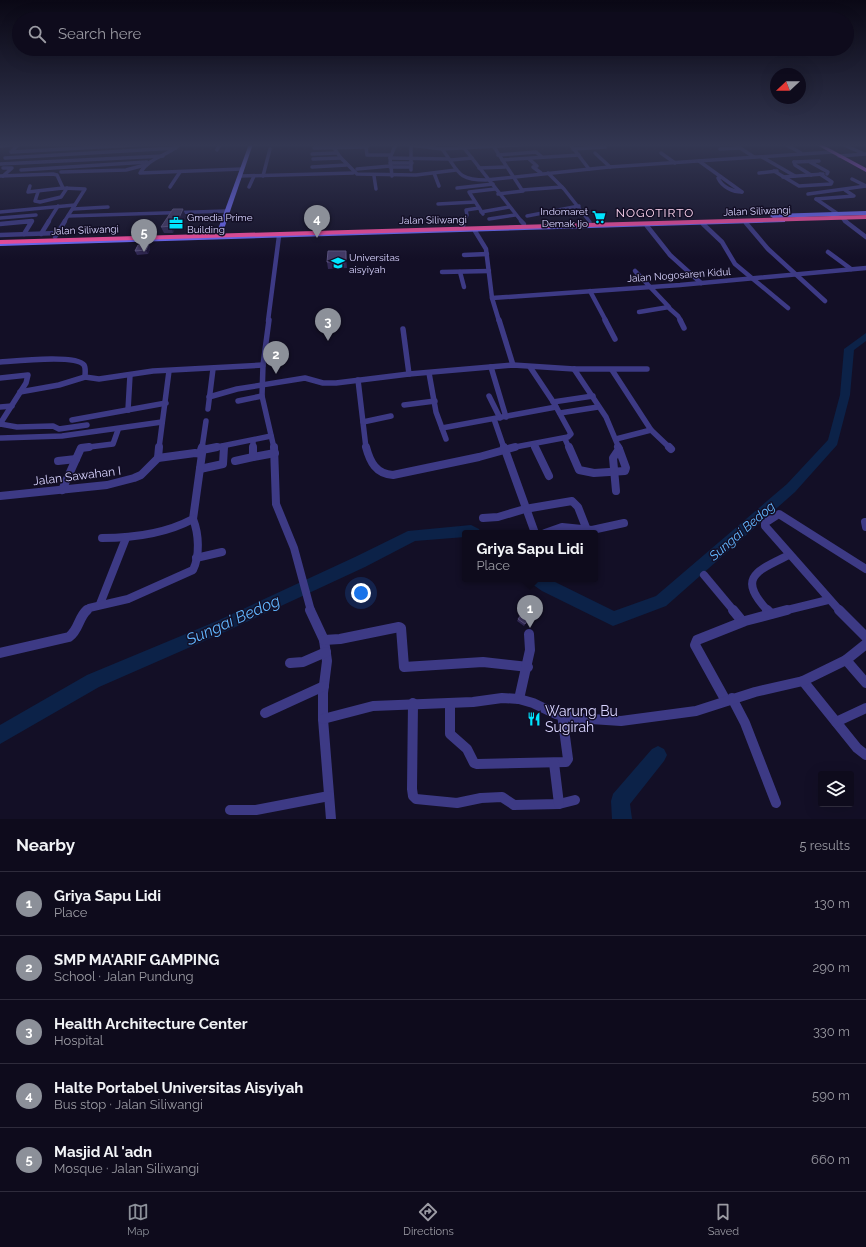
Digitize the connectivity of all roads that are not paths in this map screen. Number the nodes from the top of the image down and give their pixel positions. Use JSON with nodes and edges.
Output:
{"nodes":[{"id":1,"x":60,"y":182,"type":"edge"},
{"id":2,"x":173,"y":182,"type":"edge"},
{"id":3,"x":238,"y":182,"type":"edge"},
{"id":4,"x":251,"y":182,"type":"edge"},
{"id":5,"x":375,"y":182,"type":"edge"},
{"id":6,"x":438,"y":182,"type":"edge"},
{"id":7,"x":517,"y":182,"type":"edge"},
{"id":8,"x":557,"y":182,"type":"edge"},
{"id":9,"x":721,"y":182,"type":"edge"},
{"id":10,"x":729,"y":182,"type":"edge"},
{"id":11,"x":792,"y":182,"type":"edge"},
{"id":12,"x":810,"y":182,"type":"edge"},
{"id":13,"x":832,"y":182,"type":"edge"},
{"id":14,"x":493,"y":184,"type":"joint"},
{"id":15,"x":533,"y":184,"type":"dead end"},
{"id":16,"x":814,"y":185,"type":"junction"},
{"id":17,"x":30,"y":186,"type":"dead end"},
{"id":18,"x":439,"y":186,"type":"dead end"},
{"id":19,"x":866,"y":186,"type":"edge"},
{"id":20,"x":170,"y":187,"type":"dead end"},
{"id":21,"x":249,"y":187,"type":"dead end"},
{"id":22,"x":562,"y":187,"type":"junction"},
{"id":23,"x":63,"y":188,"type":"junction"},
{"id":24,"x":68,"y":188,"type":"junction"},
{"id":25,"x":457,"y":188,"type":"dead end"},
{"id":26,"x":376,"y":189,"type":"dead end"},
{"id":27,"x":495,"y":189,"type":"junction"},
{"id":28,"x":538,"y":190,"type":"junction"},
{"id":29,"x":845,"y":190,"type":"junction"},
{"id":30,"x":523,"y":191,"type":"junction"},
{"id":31,"x":38,"y":192,"type":"junction"},
{"id":32,"x":498,"y":194,"type":"junction"},
{"id":33,"x":816,"y":199,"type":"junction"},
{"id":34,"x":475,"y":202,"type":"junction"},
{"id":35,"x":438,"y":204,"type":"dead end"},
{"id":36,"x":58,"y":206,"type":"junction"},
{"id":37,"x":578,"y":206,"type":"junction"},
{"id":38,"x":74,"y":207,"type":"junction"},
{"id":39,"x":108,"y":207,"type":"dead end"},
{"id":40,"x":509,"y":207,"type":"junction"},
{"id":41,"x":42,"y":208,"type":"junction"},
{"id":42,"x":227,"y":211,"type":"junction"},
{"id":43,"x":481,"y":211,"type":"junction"},
{"id":44,"x":0,"y":212,"type":"edge"},
{"id":45,"x":838,"y":214,"type":"junction"},
{"id":46,"x":36,"y":215,"type":"junction"},
{"id":47,"x":515,"y":215,"type":"junction"},
{"id":48,"x":866,"y":215,"type":"edge"},
{"id":49,"x":68,"y":216,"type":"junction"},
{"id":50,"x":527,"y":216,"type":"dead end"},
{"id":51,"x":0,"y":218,"type":"edge"},
{"id":52,"x":488,"y":219,"type":"dead end"},
{"id":53,"x":843,"y":219,"type":"junction"},
{"id":54,"x":32,"y":221,"type":"junction"},
{"id":55,"x":590,"y":222,"type":"junction"},
{"id":56,"x":746,"y":223,"type":"junction"},
{"id":57,"x":0,"y":224,"type":"edge"},
{"id":58,"x":524,"y":224,"type":"junction"},
{"id":59,"x":620,"y":224,"type":"junction"},
{"id":60,"x":704,"y":224,"type":"junction"},
{"id":61,"x":464,"y":226,"type":"junction"},
{"id":62,"x":647,"y":226,"type":"junction"},
{"id":63,"x":509,"y":230,"type":"junction"},
{"id":64,"x":475,"y":231,"type":"junction"},
{"id":65,"x":220,"y":232,"type":"junction"},
{"id":66,"x":257,"y":232,"type":"junction"},
{"id":67,"x":24,"y":234,"type":"junction"},
{"id":68,"x":238,"y":236,"type":"junction"},
{"id":69,"x":280,"y":236,"type":"junction"},
{"id":70,"x":866,"y":237,"type":"edge"},
{"id":71,"x":49,"y":238,"type":"junction"},
{"id":72,"x":0,"y":240,"type":"edge"},
{"id":73,"x":828,"y":252,"type":"dead end"},
{"id":74,"x":487,"y":254,"type":"junction"},
{"id":75,"x":464,"y":255,"type":"dead end"},
{"id":76,"x":866,"y":268,"type":"edge"},
{"id":77,"x":851,"y":269,"type":"junction"},
{"id":78,"x":489,"y":271,"type":"junction"},
{"id":79,"x":635,"y":271,"type":"dead end"},
{"id":80,"x":442,"y":272,"type":"dead end"},
{"id":81,"x":460,"y":272,"type":"junction"},
{"id":82,"x":794,"y":273,"type":"junction"},
{"id":83,"x":753,"y":278,"type":"junction"},
{"id":84,"x":701,"y":283,"type":"junction"},
{"id":85,"x":464,"y":287,"type":"dead end"},
{"id":86,"x":649,"y":287,"type":"junction"},
{"id":87,"x":590,"y":291,"type":"junction"},
{"id":88,"x":492,"y":298,"type":"junction"},
{"id":89,"x":825,"y":301,"type":"dead end"},
{"id":90,"x":669,"y":308,"type":"junction"},
{"id":91,"x":788,"y":308,"type":"dead end"},
{"id":92,"x":639,"y":312,"type":"dead end"},
{"id":93,"x":684,"y":328,"type":"dead end"},
{"id":94,"x":403,"y":329,"type":"dead end"},
{"id":95,"x":615,"y":339,"type":"dead end"},
{"id":96,"x":0,"y":362,"type":"edge"},
{"id":97,"x":263,"y":365,"type":"junction"},
{"id":98,"x":513,"y":366,"type":"junction"},
{"id":99,"x":491,"y":367,"type":"junction"},
{"id":100,"x":530,"y":367,"type":"junction"},
{"id":101,"x":213,"y":369,"type":"junction"},
{"id":102,"x":574,"y":369,"type":"junction"},
{"id":103,"x":647,"y":369,"type":"dead end"},
{"id":104,"x":612,"y":370,"type":"junction"},
{"id":105,"x":169,"y":371,"type":"junction"},
{"id":106,"x":429,"y":373,"type":"junction"},
{"id":107,"x":409,"y":374,"type":"junction"},
{"id":108,"x":130,"y":375,"type":"junction"},
{"id":109,"x":86,"y":377,"type":"junction"},
{"id":110,"x":0,"y":378,"type":"edge"},
{"id":111,"x":358,"y":380,"type":"junction"},
{"id":112,"x":261,"y":385,"type":"junction"},
{"id":113,"x":20,"y":392,"type":"junction"},
{"id":114,"x":262,"y":396,"type":"junction"},
{"id":115,"x":489,"y":396,"type":"dead end"},
{"id":116,"x":593,"y":396,"type":"junction"},
{"id":117,"x":209,"y":397,"type":"junction"},
{"id":118,"x":238,"y":401,"type":"dead end"},
{"id":119,"x":435,"y":401,"type":"junction"},
{"id":120,"x":166,"y":403,"type":"junction"},
{"id":121,"x":404,"y":405,"type":"dead end"},
{"id":122,"x":12,"y":406,"type":"junction"},
{"id":123,"x":0,"y":407,"type":"edge"},
{"id":124,"x":556,"y":407,"type":"junction"},
{"id":125,"x":598,"y":407,"type":"junction"},
{"id":126,"x":208,"y":409,"type":"dead end"},
{"id":127,"x":128,"y":410,"type":"junction"},
{"id":128,"x":90,"y":416,"type":"junction"},
{"id":129,"x":391,"y":416,"type":"dead end"},
{"id":130,"x":500,"y":418,"type":"junction"},
{"id":131,"x":72,"y":420,"type":"dead end"},
{"id":132,"x":206,"y":421,"type":"dead end"},
{"id":133,"x":162,"y":422,"type":"junction"},
{"id":134,"x":363,"y":422,"type":"junction"},
{"id":135,"x":0,"y":424,"type":"edge"},
{"id":136,"x":87,"y":425,"type":"junction"},
{"id":137,"x":10,"y":426,"type":"junction"},
{"id":138,"x":442,"y":428,"type":"junction"},
{"id":139,"x":118,"y":430,"type":"junction"},
{"id":140,"x":651,"y":430,"type":"junction"},
{"id":141,"x":84,"y":434,"type":"junction"},
{"id":142,"x":271,"y":436,"type":"junction"},
{"id":143,"x":1,"y":438,"type":"edge"},
{"id":144,"x":446,"y":439,"type":"dead end"},
{"id":145,"x":565,"y":439,"type":"junction"},
{"id":146,"x":616,"y":439,"type":"junction"},
{"id":147,"x":253,"y":441,"type":"junction"},
{"id":148,"x":534,"y":444,"type":"junction"},
{"id":149,"x":224,"y":447,"type":"junction"},
{"id":150,"x":619,"y":448,"type":"junction"},
{"id":151,"x":505,"y":449,"type":"junction"},
{"id":152,"x":671,"y":450,"type":"dead end"},
{"id":153,"x":201,"y":452,"type":"junction"},
{"id":154,"x":275,"y":453,"type":"junction"},
{"id":155,"x":253,"y":457,"type":"junction"},
{"id":156,"x":158,"y":458,"type":"junction"},
{"id":157,"x":76,"y":459,"type":"junction"},
{"id":158,"x":58,"y":461,"type":"dead end"},
{"id":159,"x":235,"y":461,"type":"dead end"},
{"id":160,"x":200,"y":469,"type":"junction"},
{"id":161,"x":615,"y":470,"type":"junction"},
{"id":162,"x":549,"y":476,"type":"dead end"},
{"id":163,"x":62,"y":490,"type":"junction"},
{"id":164,"x":616,"y":491,"type":"dead end"},
{"id":165,"x":0,"y":496,"type":"edge"},
{"id":166,"x":525,"y":509,"type":"junction"},
{"id":167,"x":483,"y":518,"type":"dead end"},
{"id":168,"x":193,"y":519,"type":"junction"},
{"id":169,"x":624,"y":523,"type":"dead end"},
{"id":170,"x":534,"y":530,"type":"edge"},
{"id":171,"x":551,"y":530,"type":"edge"},
{"id":172,"x":587,"y":530,"type":"junction"},
{"id":173,"x":102,"y":538,"type":"dead end"},
{"id":174,"x":126,"y":538,"type":"junction"},
{"id":175,"x":222,"y":552,"type":"dead end"},
{"id":176,"x":789,"y":555,"type":"junction"},
{"id":177,"x":196,"y":558,"type":"junction"},
{"id":178,"x":866,"y":569,"type":"edge"},
{"id":179,"x":704,"y":575,"type":"dead end"},
{"id":180,"x":828,"y":600,"type":"junction"},
{"id":181,"x":100,"y":604,"type":"junction"},
{"id":182,"x":772,"y":614,"type":"junction"},
{"id":183,"x":742,"y":621,"type":"junction"},
{"id":184,"x":529,"y":634,"type":"dead end"},
{"id":185,"x":866,"y":638,"type":"edge"},
{"id":186,"x":324,"y":640,"type":"junction"},
{"id":187,"x":326,"y":652,"type":"junction"},
{"id":188,"x":0,"y":653,"type":"edge"},
{"id":189,"x":846,"y":660,"type":"junction"},
{"id":190,"x":290,"y":663,"type":"dead end"},
{"id":191,"x":528,"y":667,"type":"junction"},
{"id":192,"x":803,"y":681,"type":"junction"},
{"id":193,"x":866,"y":683,"type":"edge"},
{"id":194,"x":324,"y":686,"type":"junction"},
{"id":195,"x":519,"y":699,"type":"junction"},
{"id":196,"x":729,"y":700,"type":"junction"},
{"id":197,"x":413,"y":703,"type":"junction"},
{"id":198,"x":450,"y":704,"type":"junction"},
{"id":199,"x":866,"y":708,"type":"edge"},
{"id":200,"x":265,"y":712,"type":"dead end"},
{"id":201,"x":562,"y":714,"type":"junction"},
{"id":202,"x":323,"y":719,"type":"junction"},
{"id":203,"x":836,"y":722,"type":"junction"},
{"id":204,"x":866,"y":756,"type":"edge"},
{"id":205,"x":554,"y":763,"type":"junction"},
{"id":206,"x":329,"y":796,"type":"junction"},
{"id":207,"x":575,"y":800,"type":"dead end"},
{"id":208,"x":776,"y":803,"type":"dead end"},
{"id":209,"x":559,"y":804,"type":"junction"},
{"id":210,"x":230,"y":810,"type":"dead end"},
{"id":211,"x":331,"y":819,"type":"edge"}],
"edges":[{"from":1,"to":23,"type":"street"},
{"from":2,"to":20,"type":"street"},
{"from":3,"to":42,"type":"street"},
{"from":4,"to":21,"type":"street"},
{"from":5,"to":26,"type":"street"},
{"from":6,"to":18,"type":"street"},
{"from":7,"to":30,"type":"street"},
{"from":8,"to":22,"type":"street"},
{"from":9,"to":10,"type":"street"},
{"from":11,"to":16,"type":"street"},
{"from":12,"to":16,"type":"street"},
{"from":13,"to":16,"type":"street"},
{"from":14,"to":25,"type":"street"},
{"from":14,"to":27,"type":"street"},
{"from":15,"to":28,"type":"street"},
{"from":17,"to":31,"type":"street"},
{"from":19,"to":29,"type":"street"},
{"from":22,"to":28,"type":"street"},
{"from":22,"to":37,"type":"street"},
{"from":23,"to":24,"type":"street"},
{"from":23,"to":31,"type":"street"},
{"from":24,"to":31,"type":"street"},
{"from":24,"to":38,"type":"street"},
{"from":27,"to":32,"type":"street"},
{"from":27,"to":34,"type":"street"},
{"from":28,"to":30,"type":"street"},
{"from":29,"to":33,"type":"street"},
{"from":29,"to":33,"type":"street"},
{"from":30,"to":32,"type":"street"},
{"from":32,"to":40,"type":"street"},
{"from":33,"to":45,"type":"street"},
{"from":34,"to":35,"type":"street"},
{"from":34,"to":43,"type":"street"},
{"from":36,"to":38,"type":"street"},
{"from":36,"to":41,"type":"street"},
{"from":36,"to":71,"type":"street"},
{"from":37,"to":50,"type":"street"},
{"from":37,"to":55,"type":"street"},
{"from":38,"to":39,"type":"street"},
{"from":38,"to":49,"type":"street"},
{"from":40,"to":43,"type":"street"},
{"from":40,"to":47,"type":"street"},
{"from":41,"to":44,"type":"street"},
{"from":41,"to":46,"type":"street"},
{"from":42,"to":49,"type":"street"},
{"from":42,"to":65,"type":"street"},
{"from":43,"to":61,"type":"street"},
{"from":45,"to":48,"type":"street"},
{"from":45,"to":59,"type":"street"},
{"from":46,"to":51,"type":"street"},
{"from":46,"to":54,"type":"street"},
{"from":47,"to":52,"type":"street"},
{"from":47,"to":58,"type":"street"},
{"from":48,"to":53,"type":"street"},
{"from":48,"to":59,"type":"highway","name":"Jalan Siliwangi"},
{"from":49,"to":71,"type":"street"},
{"from":53,"to":56,"type":"street"},
{"from":53,"to":70,"type":"street"},
{"from":54,"to":57,"type":"street"},
{"from":54,"to":67,"type":"street"},
{"from":55,"to":58,"type":"street"},
{"from":55,"to":59,"type":"street"},
{"from":56,"to":60,"type":"street"},
{"from":56,"to":82,"type":"street"},
{"from":58,"to":61,"type":"street"},
{"from":59,"to":62,"type":"street"},
{"from":59,"to":63,"type":"highway","name":"Jalan Siliwangi"},
{"from":59,"to":66,"type":"highway","name":"Jalan Siliwangi"},
{"from":60,"to":62,"type":"street"},
{"from":60,"to":83,"type":"street"},
{"from":61,"to":66,"type":"street"},
{"from":62,"to":84,"type":"street"},
{"from":63,"to":64,"type":"street"},
{"from":63,"to":68,"type":"highway","name":"Jalan Siliwangi"},
{"from":64,"to":69,"type":"street"},
{"from":64,"to":74,"type":"street"},
{"from":65,"to":66,"type":"street"},
{"from":65,"to":71,"type":"street"},
{"from":66,"to":71,"type":"highway","name":"Jalan Siliwangi"},
{"from":67,"to":71,"type":"street"},
{"from":67,"to":72,"type":"street"},
{"from":68,"to":69,"type":"street"},
{"from":68,"to":71,"type":"highway","name":"Jalan Siliwangi"},
{"from":69,"to":97,"type":"street"},
{"from":71,"to":72,"type":"highway","name":"Jalan Siliwangi"},
{"from":73,"to":77,"type":"street"},
{"from":74,"to":75,"type":"street"},
{"from":74,"to":78,"type":"street"},
{"from":76,"to":77,"type":"street","name":"Jalan Nogosaren Kidul"},
{"from":77,"to":82,"type":"street","name":"Jalan Nogosaren Kidul"},
{"from":78,"to":81,"type":"street"},
{"from":78,"to":88,"type":"street"},
{"from":79,"to":86,"type":"street"},
{"from":80,"to":81,"type":"street"},
{"from":81,"to":85,"type":"street"},
{"from":82,"to":83,"type":"street","name":"Jalan Nogosaren Kidul"},
{"from":82,"to":89,"type":"street"},
{"from":83,"to":84,"type":"street","name":"Jalan Nogosaren Kidul"},
{"from":83,"to":91,"type":"street"},
{"from":84,"to":86,"type":"street","name":"Jalan Nogosaren Kidul"},
{"from":86,"to":87,"type":"street","name":"Jalan Nogosaren Kidul"},
{"from":86,"to":90,"type":"street"},
{"from":87,"to":88,"type":"street","name":"Jalan Nogosaren Kidul"},
{"from":87,"to":95,"type":"street"},
{"from":88,"to":98,"type":"street"},
{"from":90,"to":92,"type":"street"},
{"from":90,"to":93,"type":"street"},
{"from":94,"to":107,"type":"street"},
{"from":96,"to":109,"type":"street"},
{"from":97,"to":101,"type":"street"},
{"from":97,"to":112,"type":"street"},
{"from":98,"to":99,"type":"street"},
{"from":98,"to":100,"type":"street"},
{"from":99,"to":106,"type":"street"},
{"from":99,"to":130,"type":"street"},
{"from":100,"to":102,"type":"street"},
{"from":100,"to":124,"type":"street"},
{"from":101,"to":105,"type":"street"},
{"from":101,"to":117,"type":"street"},
{"from":102,"to":104,"type":"street"},
{"from":102,"to":116,"type":"street"},
{"from":103,"to":104,"type":"street"},
{"from":104,"to":140,"type":"street"},
{"from":105,"to":108,"type":"street"},
{"from":105,"to":120,"type":"street"},
{"from":106,"to":107,"type":"street"},
{"from":106,"to":119,"type":"street"},
{"from":107,"to":111,"type":"street"},
{"from":108,"to":109,"type":"street"},
{"from":108,"to":127,"type":"street"},
{"from":109,"to":113,"type":"street"},
{"from":110,"to":113,"type":"street"},
{"from":111,"to":112,"type":"street"},
{"from":111,"to":134,"type":"street"},
{"from":112,"to":114,"type":"street"},
{"from":112,"to":117,"type":"street"},
{"from":113,"to":122,"type":"street"},
{"from":114,"to":118,"type":"street"},
{"from":114,"to":142,"type":"street"},
{"from":115,"to":130,"type":"street"},
{"from":116,"to":124,"type":"street"},
{"from":116,"to":125,"type":"street"},
{"from":117,"to":126,"type":"street"},
{"from":119,"to":121,"type":"street"},
{"from":119,"to":138,"type":"street"},
{"from":120,"to":127,"type":"street"},
{"from":120,"to":133,"type":"street"},
{"from":122,"to":123,"type":"street"},
{"from":122,"to":135,"type":"street"},
{"from":124,"to":125,"type":"street"},
{"from":124,"to":130,"type":"street"},
{"from":124,"to":145,"type":"street"},
{"from":125,"to":146,"type":"street"},
{"from":127,"to":128,"type":"street"},
{"from":128,"to":131,"type":"street"},
{"from":128,"to":136,"type":"street"},
{"from":129,"to":134,"type":"street"},
{"from":130,"to":138,"type":"street"},
{"from":130,"to":151,"type":"street"},
{"from":132,"to":153,"type":"street"},
{"from":133,"to":139,"type":"street"},
{"from":133,"to":156,"type":"street"},
{"from":134,"to":151,"type":"street"},
{"from":135,"to":137,"type":"street"},
{"from":136,"to":137,"type":"street"},
{"from":136,"to":141,"type":"street"},
{"from":137,"to":143,"type":"street"},
{"from":138,"to":144,"type":"street"},
{"from":139,"to":141,"type":"street"},
{"from":139,"to":157,"type":"street"},
{"from":140,"to":146,"type":"street"},
{"from":140,"to":152,"type":"street"},
{"from":141,"to":143,"type":"street"},
{"from":142,"to":147,"type":"street"},
{"from":142,"to":154,"type":"street"},
{"from":145,"to":148,"type":"street"},
{"from":145,"to":161,"type":"street"},
{"from":146,"to":150,"type":"street"},
{"from":147,"to":149,"type":"street"},
{"from":147,"to":155,"type":"street"},
{"from":148,"to":151,"type":"street"},
{"from":148,"to":162,"type":"street"},
{"from":149,"to":153,"type":"street"},
{"from":149,"to":160,"type":"street"},
{"from":150,"to":161,"type":"street"},
{"from":150,"to":161,"type":"street"},
{"from":151,"to":166,"type":"street"},
{"from":153,"to":156,"type":"street"},
{"from":153,"to":160,"type":"street"},
{"from":154,"to":155,"type":"street"},
{"from":154,"to":186,"type":"street"},
{"from":155,"to":159,"type":"street"},
{"from":156,"to":163,"type":"street","name":"Jalan Sawahan I"},
{"from":157,"to":158,"type":"street"},
{"from":157,"to":163,"type":"street"},
{"from":160,"to":168,"type":"street"},
{"from":161,"to":164,"type":"street"},
{"from":163,"to":165,"type":"street","name":"Jalan Sawahan I"},
{"from":166,"to":167,"type":"street"},
{"from":166,"to":170,"type":"street"},
{"from":166,"to":172,"type":"street"},
{"from":168,"to":174,"type":"street"},
{"from":168,"to":177,"type":"street"},
{"from":169,"to":172,"type":"street"},
{"from":171,"to":172,"type":"street"},
{"from":173,"to":174,"type":"street"},
{"from":174,"to":181,"type":"street"},
{"from":175,"to":177,"type":"street"},
{"from":176,"to":178,"type":"street"},
{"from":176,"to":180,"type":"street"},
{"from":176,"to":182,"type":"street"},
{"from":177,"to":181,"type":"street"},
{"from":179,"to":183,"type":"street"},
{"from":180,"to":182,"type":"street"},
{"from":180,"to":185,"type":"street"},
{"from":181,"to":188,"type":"street"},
{"from":182,"to":183,"type":"street"},
{"from":183,"to":196,"type":"street"},
{"from":184,"to":191,"type":"street"},
{"from":185,"to":189,"type":"street"},
{"from":186,"to":187,"type":"street"},
{"from":186,"to":191,"type":"street"},
{"from":187,"to":190,"type":"street"},
{"from":187,"to":194,"type":"street"},
{"from":189,"to":192,"type":"street"},
{"from":189,"to":193,"type":"street"},
{"from":191,"to":195,"type":"street"},
{"from":192,"to":196,"type":"street"},
{"from":192,"to":203,"type":"street"},
{"from":194,"to":200,"type":"street"},
{"from":194,"to":202,"type":"street"},
{"from":195,"to":198,"type":"street"},
{"from":195,"to":201,"type":"street"},
{"from":196,"to":201,"type":"street"},
{"from":196,"to":208,"type":"street"},
{"from":197,"to":198,"type":"street"},
{"from":197,"to":202,"type":"street"},
{"from":197,"to":209,"type":"street"},
{"from":198,"to":205,"type":"street"},
{"from":199,"to":203,"type":"street"},
{"from":201,"to":205,"type":"street"},
{"from":202,"to":206,"type":"street"},
{"from":203,"to":204,"type":"street"},
{"from":205,"to":209,"type":"street"},
{"from":206,"to":210,"type":"street"},
{"from":206,"to":211,"type":"street"},
{"from":207,"to":209,"type":"street"}]}
